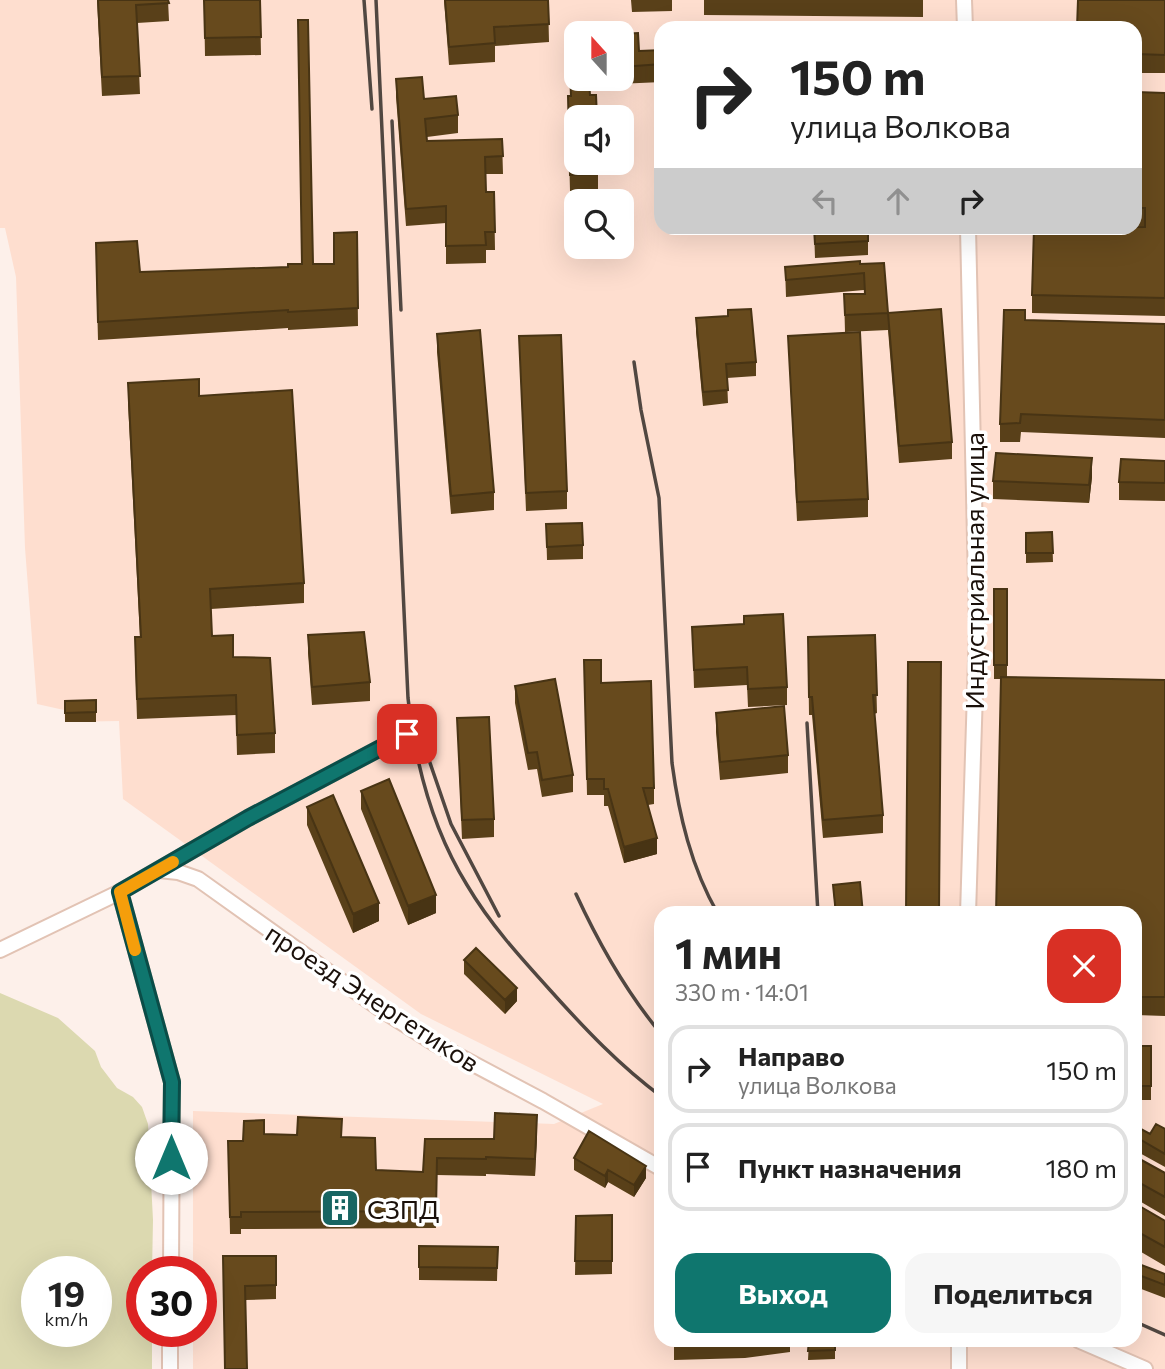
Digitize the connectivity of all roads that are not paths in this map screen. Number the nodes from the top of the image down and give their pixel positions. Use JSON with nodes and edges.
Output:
{"nodes":[{"id":1,"x":964,"y":0,"type":"edge"},
{"id":2,"x":965,"y":21,"type":"edge"},
{"id":3,"x":968,"y":235,"type":"edge"},
{"id":4,"x":407,"y":734,"type":"dead end"},
{"id":5,"x":159,"y":870,"type":"junction"},
{"id":6,"x":120,"y":892,"type":"junction"},
{"id":7,"x":968,"y":906,"type":"edge"},
{"id":8,"x":0,"y":950,"type":"edge"},
{"id":9,"x":654,"y":1164,"type":"edge"},
{"id":10,"x":171,"y":1256,"type":"edge"},
{"id":11,"x":170,"y":1347,"type":"edge"},
{"id":12,"x":959,"y":1347,"type":"edge"},
{"id":13,"x":1093,"y":1347,"type":"edge"},
{"id":14,"x":170,"y":1369,"type":"edge"},
{"id":15,"x":959,"y":1369,"type":"edge"},
{"id":16,"x":1144,"y":1369,"type":"edge"}],
"edges":[{"from":1,"to":2,"type":"street"},
{"from":3,"to":7,"type":"street","name":"Индустриальная улица"},
{"from":4,"to":5,"type":"street"},
{"from":5,"to":6,"type":"street"},
{"from":5,"to":9,"type":"street","name":"проезд Энергетиков"},
{"from":6,"to":8,"type":"street"},
{"from":6,"to":10,"type":"street"},
{"from":11,"to":14,"type":"street"},
{"from":12,"to":15,"type":"street"},
{"from":13,"to":16,"type":"street"}]}
